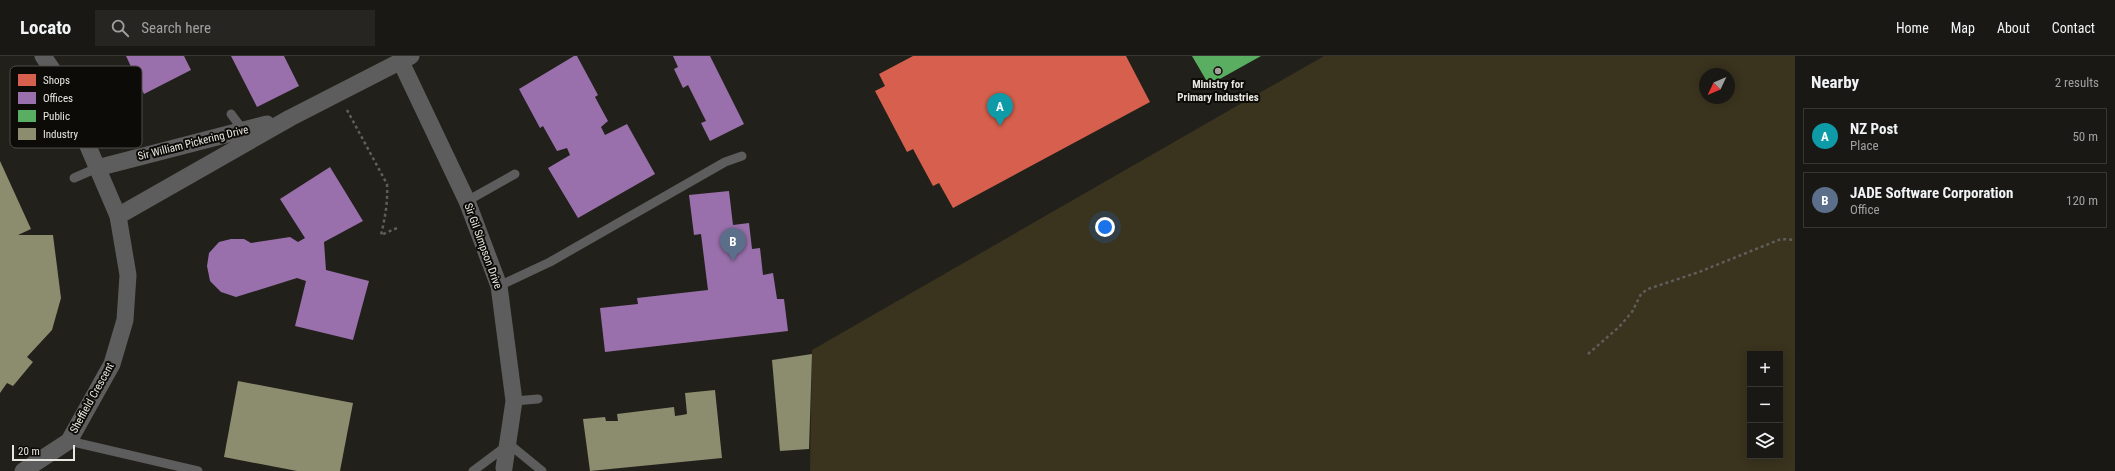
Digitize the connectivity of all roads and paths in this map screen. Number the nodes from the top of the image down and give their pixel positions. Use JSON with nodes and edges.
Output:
{"nodes":[{"id":1,"x":43,"y":56,"type":"edge"},
{"id":2,"x":406,"y":59,"type":"edge"},
{"id":3,"x":50,"y":66,"type":"edge"},
{"id":4,"x":338,"y":94,"type":"junction"},
{"id":5,"x":231,"y":114,"type":"dead end"},
{"id":6,"x":290,"y":118,"type":"junction"},
{"id":7,"x":243,"y":130,"type":"junction"},
{"id":8,"x":88,"y":148,"type":"edge"},
{"id":9,"x":742,"y":156,"type":"dead end"},
{"id":10,"x":97,"y":168,"type":"junction"},
{"id":11,"x":515,"y":174,"type":"dead end"},
{"id":12,"x":74,"y":178,"type":"dead end"},
{"id":13,"x":467,"y":201,"type":"junction"},
{"id":14,"x":118,"y":216,"type":"junction"},
{"id":15,"x":397,"y":228,"type":"dead end"},
{"id":16,"x":1795,"y":240,"type":"edge"},
{"id":17,"x":499,"y":286,"type":"junction"},
{"id":18,"x":1588,"y":354,"type":"dead end"},
{"id":19,"x":538,"y":399,"type":"dead end"},
{"id":20,"x":514,"y":402,"type":"junction"},
{"id":21,"x":69,"y":441,"type":"junction"},
{"id":22,"x":508,"y":444,"type":"junction"},
{"id":23,"x":504,"y":468,"type":"dead end"},
{"id":24,"x":23,"y":471,"type":"edge"},
{"id":25,"x":198,"y":471,"type":"edge"},
{"id":26,"x":473,"y":471,"type":"edge"},
{"id":27,"x":542,"y":471,"type":"edge"}],
"edges":[{"from":1,"to":3,"type":"street","name":"Sheffield Crescent"},
{"from":2,"to":4,"type":"street","name":"Sir William Pickering Drive"},
{"from":2,"to":13,"type":"street","name":"Sir Gil Simpson Drive"},
{"from":4,"to":6,"type":"street","name":"Sir William Pickering Drive"},
{"from":4,"to":15,"type":"path"},
{"from":5,"to":7,"type":"lane"},
{"from":6,"to":7,"type":"street","name":"Sir William Pickering Drive"},
{"from":6,"to":14,"type":"street","name":"Sir William Pickering Drive"},
{"from":7,"to":10,"type":"street","name":"Sir William Pickering Drive"},
{"from":8,"to":10,"type":"street","name":"Sheffield Crescent"},
{"from":9,"to":17,"type":"lane"},
{"from":10,"to":12,"type":"lane"},
{"from":10,"to":14,"type":"street","name":"Sheffield Crescent"},
{"from":11,"to":13,"type":"lane"},
{"from":13,"to":17,"type":"street","name":"Sir Gil Simpson Drive"},
{"from":14,"to":21,"type":"street","name":"Sheffield Crescent"},
{"from":16,"to":18,"type":"path"},
{"from":17,"to":20,"type":"street","name":"Sir Gil Simpson Drive"},
{"from":19,"to":20,"type":"lane"},
{"from":20,"to":22,"type":"street","name":"Sir Gil Simpson Drive"},
{"from":21,"to":24,"type":"street","name":"Sheffield Crescent"},
{"from":21,"to":25,"type":"lane"},
{"from":22,"to":23,"type":"street","name":"Sir Gil Simpson Drive"},
{"from":22,"to":26,"type":"lane"},
{"from":22,"to":27,"type":"lane"}]}
